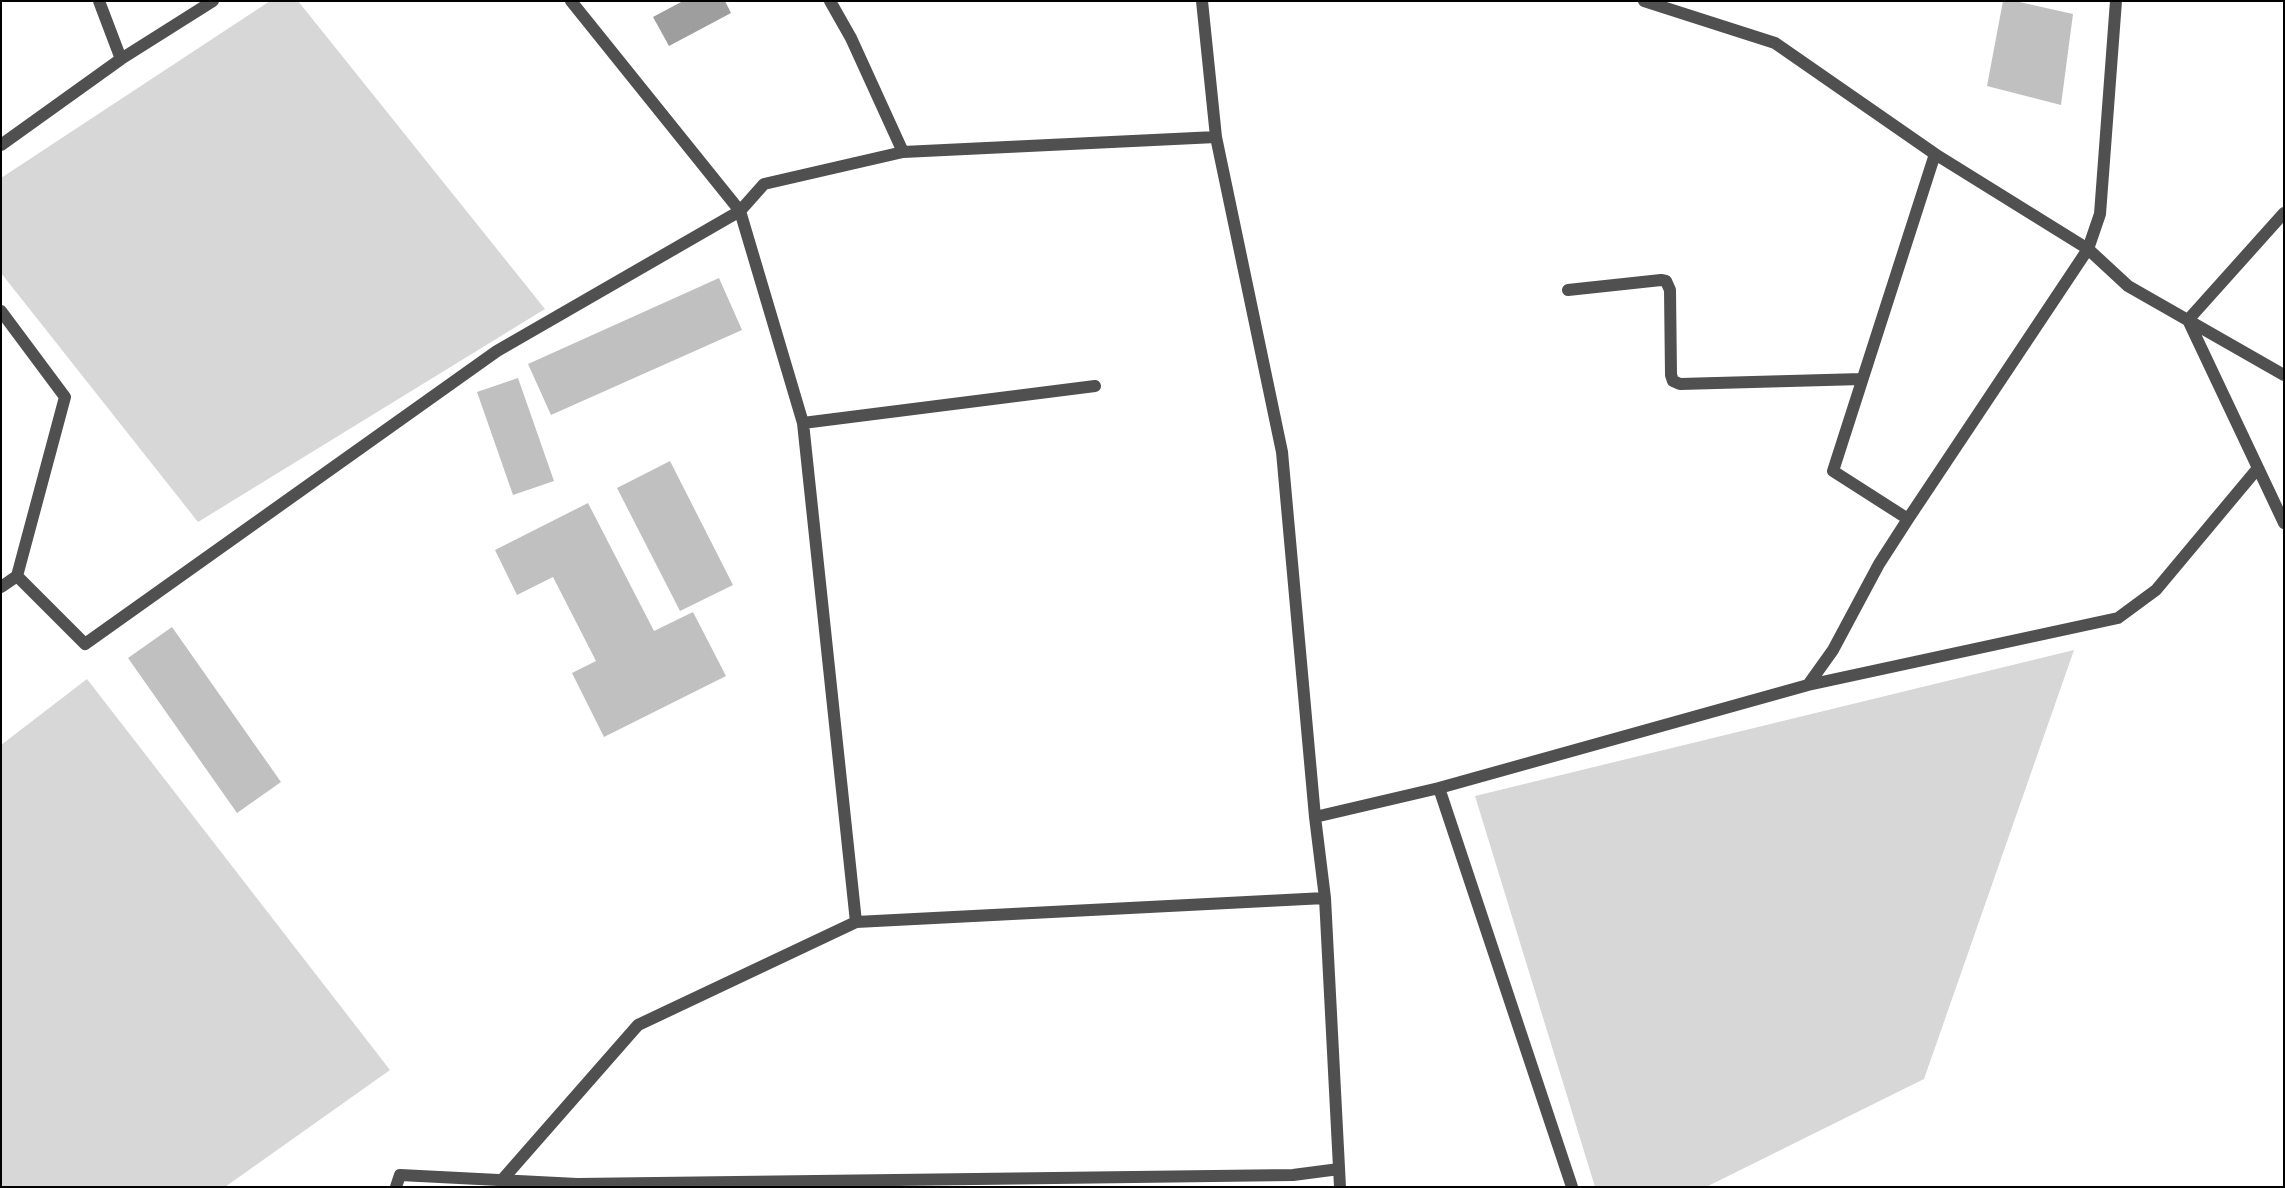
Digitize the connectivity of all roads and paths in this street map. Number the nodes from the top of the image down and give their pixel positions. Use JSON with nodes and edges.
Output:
{"nodes":[{"id":1,"x":99,"y":1,"type":"edge"},
{"id":2,"x":214,"y":1,"type":"edge"},
{"id":3,"x":571,"y":1,"type":"edge"},
{"id":4,"x":830,"y":1,"type":"edge"},
{"id":5,"x":1202,"y":1,"type":"edge"},
{"id":6,"x":1644,"y":1,"type":"edge"},
{"id":7,"x":2116,"y":1,"type":"edge"},
{"id":8,"x":121,"y":59,"type":"junction"},
{"id":9,"x":1216,"y":137,"type":"junction"},
{"id":10,"x":1,"y":144,"type":"edge"},
{"id":11,"x":904,"y":152,"type":"junction"},
{"id":12,"x":1936,"y":154,"type":"junction"},
{"id":13,"x":740,"y":211,"type":"junction"},
{"id":14,"x":2284,"y":214,"type":"edge"},
{"id":15,"x":2088,"y":249,"type":"junction"},
{"id":16,"x":1568,"y":290,"type":"dead end"},
{"id":17,"x":1,"y":311,"type":"edge"},
{"id":18,"x":2188,"y":320,"type":"junction"},
{"id":19,"x":2284,"y":375,"type":"edge"},
{"id":20,"x":1862,"y":379,"type":"junction"},
{"id":21,"x":1095,"y":386,"type":"dead end"},
{"id":22,"x":803,"y":423,"type":"junction"},
{"id":23,"x":2258,"y":468,"type":"junction"},
{"id":24,"x":1908,"y":519,"type":"junction"},
{"id":25,"x":2284,"y":524,"type":"edge"},
{"id":26,"x":17,"y":576,"type":"junction"},
{"id":27,"x":1,"y":587,"type":"edge"},
{"id":28,"x":1808,"y":685,"type":"junction"},
{"id":29,"x":1439,"y":788,"type":"junction"},
{"id":30,"x":1315,"y":817,"type":"junction"},
{"id":31,"x":1325,"y":898,"type":"junction"},
{"id":32,"x":856,"y":922,"type":"junction"},
{"id":33,"x":1339,"y":1169,"type":"junction"},
{"id":34,"x":502,"y":1180,"type":"junction"},
{"id":35,"x":396,"y":1187,"type":"edge"},
{"id":36,"x":1340,"y":1187,"type":"edge"},
{"id":37,"x":1572,"y":1187,"type":"edge"}],
"edges":[{"from":1,"to":8,"type":"street"},
{"from":2,"to":8,"type":"street"},
{"from":3,"to":13,"type":"street"},
{"from":4,"to":11,"type":"street"},
{"from":5,"to":9,"type":"street"},
{"from":6,"to":12,"type":"street"},
{"from":7,"to":15,"type":"street"},
{"from":8,"to":10,"type":"street"},
{"from":9,"to":11,"type":"street"},
{"from":9,"to":30,"type":"street"},
{"from":11,"to":13,"type":"street"},
{"from":12,"to":15,"type":"street"},
{"from":12,"to":20,"type":"street"},
{"from":13,"to":22,"type":"street"},
{"from":13,"to":26,"type":"street"},
{"from":14,"to":18,"type":"street"},
{"from":15,"to":18,"type":"street"},
{"from":15,"to":24,"type":"street"},
{"from":16,"to":20,"type":"street"},
{"from":17,"to":26,"type":"street"},
{"from":18,"to":19,"type":"street"},
{"from":18,"to":23,"type":"street"},
{"from":20,"to":24,"type":"street"},
{"from":21,"to":22,"type":"street"},
{"from":22,"to":32,"type":"street"},
{"from":23,"to":25,"type":"street"},
{"from":23,"to":28,"type":"street"},
{"from":24,"to":28,"type":"street"},
{"from":26,"to":27,"type":"street"},
{"from":28,"to":29,"type":"street"},
{"from":29,"to":30,"type":"street"},
{"from":29,"to":37,"type":"street"},
{"from":30,"to":31,"type":"street"},
{"from":31,"to":32,"type":"street"},
{"from":31,"to":33,"type":"street"},
{"from":32,"to":34,"type":"street"},
{"from":33,"to":34,"type":"street"},
{"from":33,"to":36,"type":"street"},
{"from":34,"to":35,"type":"street"}]}
